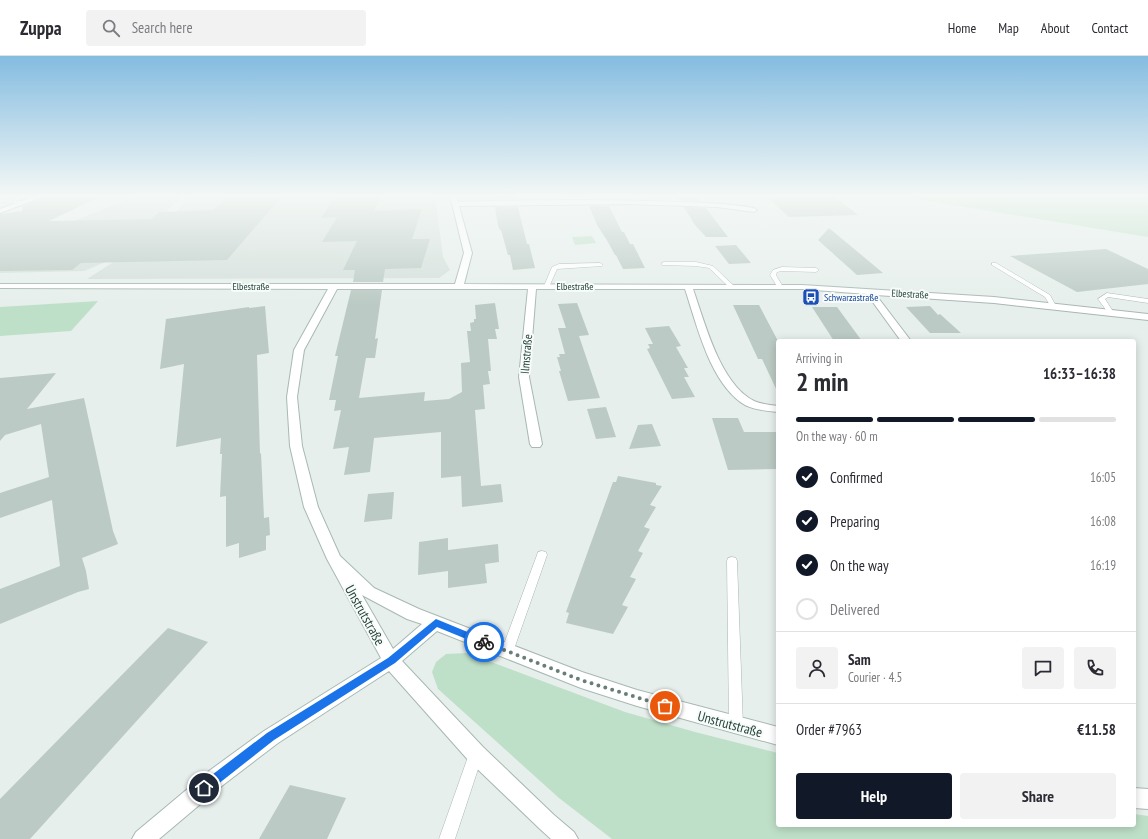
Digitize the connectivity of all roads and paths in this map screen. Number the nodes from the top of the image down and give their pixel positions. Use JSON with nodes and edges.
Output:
{"nodes":[{"id":1,"x":462,"y":232,"type":"edge"},
{"id":2,"x":664,"y":264,"type":"dead end"},
{"id":3,"x":994,"y":264,"type":"dead end"},
{"id":4,"x":600,"y":265,"type":"dead end"},
{"id":5,"x":816,"y":270,"type":"dead end"},
{"id":6,"x":0,"y":286,"type":"edge"},
{"id":7,"x":334,"y":286,"type":"junction"},
{"id":8,"x":459,"y":286,"type":"junction"},
{"id":9,"x":532,"y":286,"type":"junction"},
{"id":10,"x":547,"y":286,"type":"junction"},
{"id":11,"x":688,"y":286,"type":"junction"},
{"id":12,"x":731,"y":286,"type":"junction"},
{"id":13,"x":780,"y":287,"type":"junction"},
{"id":14,"x":870,"y":292,"type":"junction"},
{"id":15,"x":1148,"y":301,"type":"edge"},
{"id":16,"x":1053,"y":306,"type":"junction"},
{"id":17,"x":1111,"y":313,"type":"junction"},
{"id":18,"x":1148,"y":317,"type":"edge"},
{"id":19,"x":905,"y":339,"type":"edge"},
{"id":20,"x":776,"y":409,"type":"edge"},
{"id":21,"x":536,"y":444,"type":"dead end"},
{"id":22,"x":542,"y":555,"type":"dead end"},
{"id":23,"x":334,"y":559,"type":"junction"},
{"id":24,"x":732,"y":561,"type":"dead end"},
{"id":25,"x":436,"y":622,"type":"junction"},
{"id":26,"x":507,"y":652,"type":"junction"},
{"id":27,"x":391,"y":661,"type":"junction"},
{"id":28,"x":736,"y":726,"type":"junction"},
{"id":29,"x":776,"y":736,"type":"edge"},
{"id":30,"x":476,"y":754,"type":"junction"},
{"id":31,"x":1136,"y":798,"type":"edge"},
{"id":32,"x":1148,"y":799,"type":"edge"},
{"id":33,"x":143,"y":839,"type":"edge"},
{"id":34,"x":447,"y":839,"type":"edge"},
{"id":35,"x":567,"y":839,"type":"edge"}],
"edges":[{"from":1,"to":8,"type":"street"},
{"from":2,"to":12,"type":"lane"},
{"from":3,"to":16,"type":"lane"},
{"from":4,"to":10,"type":"lane"},
{"from":5,"to":13,"type":"lane"},
{"from":6,"to":7,"type":"street","name":"Elbestraße"},
{"from":7,"to":8,"type":"street","name":"Elbestraße"},
{"from":7,"to":23,"type":"street","name":"Unstrutstraße"},
{"from":8,"to":9,"type":"street","name":"Elbestraße"},
{"from":9,"to":10,"type":"street","name":"Elbestraße"},
{"from":9,"to":21,"type":"street","name":"Ilmstraße"},
{"from":10,"to":11,"type":"street","name":"Elbestraße"},
{"from":11,"to":12,"type":"street","name":"Elbestraße"},
{"from":11,"to":20,"type":"street"},
{"from":12,"to":13,"type":"street","name":"Elbestraße"},
{"from":13,"to":14,"type":"street","name":"Elbestraße"},
{"from":14,"to":16,"type":"street","name":"Elbestraße"},
{"from":14,"to":19,"type":"street"},
{"from":15,"to":17,"type":"lane"},
{"from":16,"to":17,"type":"street","name":"Elbestraße"},
{"from":17,"to":18,"type":"street","name":"Elbestraße"},
{"from":22,"to":26,"type":"lane"},
{"from":23,"to":25,"type":"street","name":"Unstrutstraße"},
{"from":23,"to":27,"type":"street","name":"Unstrutstraße"},
{"from":24,"to":28,"type":"lane"},
{"from":25,"to":26,"type":"street","name":"Unstrutstraße"},
{"from":25,"to":27,"type":"street"},
{"from":26,"to":28,"type":"street","name":"Unstrutstraße"},
{"from":27,"to":30,"type":"street","name":"Unstrutstraße"},
{"from":27,"to":33,"type":"street"},
{"from":28,"to":29,"type":"street","name":"Unstrutstraße"},
{"from":30,"to":34,"type":"lane"},
{"from":30,"to":35,"type":"street","name":"Unstrutstraße"},
{"from":31,"to":32,"type":"street"}]}
